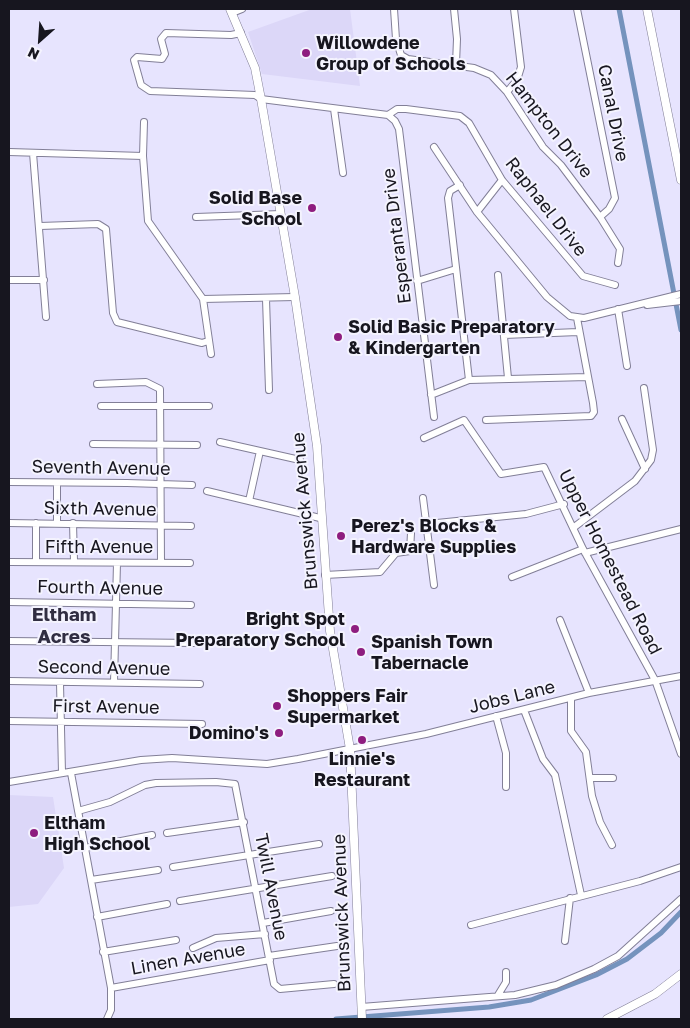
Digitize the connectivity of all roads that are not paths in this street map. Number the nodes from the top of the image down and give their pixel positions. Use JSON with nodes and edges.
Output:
{"nodes":[{"id":1,"x":242,"y":9,"type":"edge"},
{"id":2,"x":394,"y":9,"type":"edge"},
{"id":3,"x":454,"y":9,"type":"edge"},
{"id":4,"x":514,"y":9,"type":"edge"},
{"id":5,"x":577,"y":9,"type":"edge"},
{"id":6,"x":647,"y":9,"type":"edge"},
{"id":7,"x":231,"y":11,"type":"edge"},
{"id":8,"x":241,"y":33,"type":"junction"},
{"id":9,"x":456,"y":64,"type":"junction"},
{"id":10,"x":507,"y":92,"type":"junction"},
{"id":11,"x":261,"y":99,"type":"junction"},
{"id":12,"x":334,"y":109,"type":"junction"},
{"id":13,"x":388,"y":115,"type":"junction"},
{"id":14,"x":144,"y":122,"type":"dead end"},
{"id":15,"x":434,"y":147,"type":"dead end"},
{"id":16,"x":9,"y":152,"type":"edge"},
{"id":17,"x":33,"y":153,"type":"junction"},
{"id":18,"x":142,"y":156,"type":"junction"},
{"id":19,"x":343,"y":174,"type":"dead end"},
{"id":20,"x":502,"y":180,"type":"junction"},
{"id":21,"x":681,"y":180,"type":"edge"},
{"id":22,"x":460,"y":185,"type":"junction"},
{"id":23,"x":477,"y":212,"type":"junction"},
{"id":24,"x":281,"y":214,"type":"junction"},
{"id":25,"x":600,"y":217,"type":"junction"},
{"id":26,"x":196,"y":218,"type":"dead end"},
{"id":27,"x":40,"y":226,"type":"junction"},
{"id":28,"x":618,"y":263,"type":"dead end"},
{"id":29,"x":456,"y":269,"type":"junction"},
{"id":30,"x":498,"y":275,"type":"dead end"},
{"id":31,"x":9,"y":280,"type":"edge"},
{"id":32,"x":44,"y":280,"type":"junction"},
{"id":33,"x":417,"y":281,"type":"junction"},
{"id":34,"x":615,"y":285,"type":"dead end"},
{"id":35,"x":681,"y":294,"type":"edge"},
{"id":36,"x":295,"y":296,"type":"junction"},
{"id":37,"x":203,"y":299,"type":"junction"},
{"id":38,"x":266,"y":299,"type":"junction"},
{"id":39,"x":672,"y":300,"type":"junction"},
{"id":40,"x":681,"y":301,"type":"edge"},
{"id":41,"x":618,"y":310,"type":"junction"},
{"id":42,"x":46,"y":317,"type":"dead end"},
{"id":43,"x":577,"y":318,"type":"junction"},
{"id":44,"x":578,"y":332,"type":"junction"},
{"id":45,"x":504,"y":335,"type":"junction"},
{"id":46,"x":208,"y":341,"type":"junction"},
{"id":47,"x":211,"y":354,"type":"dead end"},
{"id":48,"x":627,"y":366,"type":"dead end"},
{"id":49,"x":588,"y":377,"type":"junction"},
{"id":50,"x":508,"y":378,"type":"junction"},
{"id":51,"x":469,"y":380,"type":"junction"},
{"id":52,"x":97,"y":384,"type":"dead end"},
{"id":53,"x":644,"y":388,"type":"dead end"},
{"id":54,"x":269,"y":390,"type":"dead end"},
{"id":55,"x":432,"y":395,"type":"junction"},
{"id":56,"x":101,"y":406,"type":"dead end"},
{"id":57,"x":160,"y":406,"type":"junction"},
{"id":58,"x":209,"y":406,"type":"dead end"},
{"id":59,"x":434,"y":417,"type":"dead end"},
{"id":60,"x":622,"y":418,"type":"dead end"},
{"id":61,"x":486,"y":420,"type":"dead end"},
{"id":62,"x":424,"y":438,"type":"dead end"},
{"id":63,"x":220,"y":442,"type":"dead end"},
{"id":64,"x":93,"y":444,"type":"dead end"},
{"id":65,"x":161,"y":444,"type":"junction"},
{"id":66,"x":197,"y":445,"type":"dead end"},
{"id":67,"x":260,"y":451,"type":"junction"},
{"id":68,"x":300,"y":460,"type":"dead end"},
{"id":69,"x":645,"y":469,"type":"junction"},
{"id":70,"x":9,"y":482,"type":"edge"},
{"id":71,"x":57,"y":483,"type":"junction"},
{"id":72,"x":162,"y":484,"type":"junction"},
{"id":73,"x":192,"y":486,"type":"dead end"},
{"id":74,"x":207,"y":491,"type":"dead end"},
{"id":75,"x":423,"y":498,"type":"dead end"},
{"id":76,"x":249,"y":501,"type":"junction"},
{"id":77,"x":564,"y":504,"type":"junction"},
{"id":78,"x":320,"y":518,"type":"junction"},
{"id":79,"x":9,"y":523,"type":"edge"},
{"id":80,"x":36,"y":523,"type":"junction"},
{"id":81,"x":57,"y":523,"type":"junction"},
{"id":82,"x":73,"y":523,"type":"junction"},
{"id":83,"x":161,"y":524,"type":"junction"},
{"id":84,"x":427,"y":524,"type":"junction"},
{"id":85,"x":191,"y":526,"type":"dead end"},
{"id":86,"x":573,"y":528,"type":"junction"},
{"id":87,"x":681,"y":529,"type":"edge"},
{"id":88,"x":411,"y":533,"type":"dead end"},
{"id":89,"x":584,"y":551,"type":"junction"},
{"id":90,"x":74,"y":561,"type":"junction"},
{"id":91,"x":9,"y":562,"type":"edge"},
{"id":92,"x":36,"y":562,"type":"junction"},
{"id":93,"x":161,"y":562,"type":"junction"},
{"id":94,"x":117,"y":563,"type":"junction"},
{"id":95,"x":190,"y":563,"type":"dead end"},
{"id":96,"x":325,"y":575,"type":"junction"},
{"id":97,"x":512,"y":578,"type":"dead end"},
{"id":98,"x":434,"y":585,"type":"dead end"},
{"id":99,"x":9,"y":602,"type":"edge"},
{"id":100,"x":115,"y":604,"type":"junction"},
{"id":101,"x":191,"y":604,"type":"dead end"},
{"id":102,"x":560,"y":620,"type":"dead end"},
{"id":103,"x":9,"y":640,"type":"edge"},
{"id":104,"x":115,"y":642,"type":"junction"},
{"id":105,"x":195,"y":643,"type":"dead end"},
{"id":106,"x":681,"y":676,"type":"edge"},
{"id":107,"x":655,"y":680,"type":"junction"},
{"id":108,"x":9,"y":681,"type":"edge"},
{"id":109,"x":114,"y":682,"type":"junction"},
{"id":110,"x":60,"y":683,"type":"junction"},
{"id":111,"x":200,"y":684,"type":"dead end"},
{"id":112,"x":589,"y":693,"type":"junction"},
{"id":113,"x":571,"y":698,"type":"junction"},
{"id":114,"x":524,"y":710,"type":"junction"},
{"id":115,"x":496,"y":716,"type":"junction"},
{"id":116,"x":9,"y":721,"type":"edge"},
{"id":117,"x":61,"y":721,"type":"junction"},
{"id":118,"x":202,"y":724,"type":"dead end"},
{"id":119,"x":350,"y":749,"type":"junction"},
{"id":120,"x":681,"y":754,"type":"edge"},
{"id":121,"x":72,"y":772,"type":"junction"},
{"id":122,"x":62,"y":774,"type":"junction"},
{"id":123,"x":591,"y":778,"type":"junction"},
{"id":124,"x":613,"y":778,"type":"dead end"},
{"id":125,"x":9,"y":782,"type":"edge"},
{"id":126,"x":506,"y":787,"type":"dead end"},
{"id":127,"x":78,"y":811,"type":"junction"},
{"id":128,"x":244,"y":822,"type":"junction"},
{"id":129,"x":167,"y":833,"type":"dead end"},
{"id":130,"x":152,"y":835,"type":"dead end"},
{"id":131,"x":319,"y":844,"type":"dead end"},
{"id":132,"x":612,"y":845,"type":"dead end"},
{"id":133,"x":85,"y":848,"type":"junction"},
{"id":134,"x":250,"y":856,"type":"junction"},
{"id":135,"x":173,"y":867,"type":"dead end"},
{"id":136,"x":681,"y":867,"type":"edge"},
{"id":137,"x":158,"y":870,"type":"dead end"},
{"id":138,"x":332,"y":876,"type":"dead end"},
{"id":139,"x":91,"y":880,"type":"junction"},
{"id":140,"x":256,"y":889,"type":"junction"},
{"id":141,"x":581,"y":895,"type":"junction"},
{"id":142,"x":570,"y":898,"type":"junction"},
{"id":143,"x":681,"y":899,"type":"edge"},
{"id":144,"x":180,"y":902,"type":"dead end"},
{"id":145,"x":167,"y":904,"type":"dead end"},
{"id":146,"x":331,"y":911,"type":"dead end"},
{"id":147,"x":97,"y":916,"type":"junction"},
{"id":148,"x":263,"y":923,"type":"junction"},
{"id":149,"x":471,"y":925,"type":"dead end"},
{"id":150,"x":265,"y":934,"type":"junction"},
{"id":151,"x":176,"y":940,"type":"dead end"},
{"id":152,"x":565,"y":941,"type":"dead end"},
{"id":153,"x":337,"y":946,"type":"dead end"},
{"id":154,"x":193,"y":948,"type":"dead end"},
{"id":155,"x":103,"y":952,"type":"junction"},
{"id":156,"x":270,"y":958,"type":"junction"},
{"id":157,"x":506,"y":972,"type":"dead end"},
{"id":158,"x":681,"y":974,"type":"edge"},
{"id":159,"x":334,"y":984,"type":"dead end"},
{"id":160,"x":111,"y":988,"type":"junction"},
{"id":161,"x":498,"y":995,"type":"junction"},
{"id":162,"x":362,"y":1013,"type":"edge"},
{"id":163,"x":107,"y":1019,"type":"edge"},
{"id":164,"x":607,"y":1019,"type":"edge"}],
"edges":[{"from":1,"to":7,"type":"street"},
{"from":2,"to":9,"type":"street","name":"Hampton Drive"},
{"from":3,"to":9,"type":"street"},
{"from":4,"to":10,"type":"street"},
{"from":5,"to":25,"type":"street","name":"Canal Drive"},
{"from":6,"to":21,"type":"main road"},
{"from":7,"to":8,"type":"main road","name":"Brunswick Avenue"},
{"from":8,"to":11,"type":"main road","name":"Brunswick Avenue"},
{"from":8,"to":11,"type":"street","name":"Raphael Drive"},
{"from":9,"to":10,"type":"street","name":"Hampton Drive"},
{"from":10,"to":25,"type":"street","name":"Hampton Drive"},
{"from":11,"to":12,"type":"street","name":"Raphael Drive"},
{"from":11,"to":24,"type":"main road","name":"Brunswick Avenue"},
{"from":12,"to":13,"type":"street","name":"Raphael Drive"},
{"from":12,"to":19,"type":"street"},
{"from":13,"to":20,"type":"street","name":"Raphael Drive"},
{"from":13,"to":33,"type":"street","name":"Esperanta Drive"},
{"from":14,"to":18,"type":"street"},
{"from":15,"to":22,"type":"street"},
{"from":16,"to":17,"type":"street"},
{"from":17,"to":18,"type":"street"},
{"from":17,"to":27,"type":"street"},
{"from":18,"to":37,"type":"street"},
{"from":20,"to":23,"type":"street"},
{"from":20,"to":34,"type":"street","name":"Raphael Drive"},
{"from":22,"to":23,"type":"street"},
{"from":22,"to":29,"type":"street"},
{"from":23,"to":43,"type":"street"},
{"from":24,"to":26,"type":"street"},
{"from":24,"to":36,"type":"main road","name":"Brunswick Avenue"},
{"from":25,"to":28,"type":"street","name":"Hampton Drive"},
{"from":27,"to":32,"type":"street"},
{"from":27,"to":46,"type":"street"},
{"from":29,"to":33,"type":"street"},
{"from":29,"to":51,"type":"street"},
{"from":30,"to":45,"type":"street"},
{"from":31,"to":32,"type":"street"},
{"from":32,"to":42,"type":"street"},
{"from":33,"to":55,"type":"street","name":"Esperanta Drive"},
{"from":35,"to":39,"type":"street"},
{"from":36,"to":38,"type":"street"},
{"from":36,"to":78,"type":"main road","name":"Brunswick Avenue"},
{"from":37,"to":38,"type":"street"},
{"from":37,"to":46,"type":"street"},
{"from":38,"to":54,"type":"street"},
{"from":39,"to":40,"type":"street"},
{"from":39,"to":41,"type":"street"},
{"from":41,"to":43,"type":"street"},
{"from":41,"to":48,"type":"street"},
{"from":43,"to":44,"type":"street"},
{"from":44,"to":45,"type":"street"},
{"from":44,"to":49,"type":"street"},
{"from":45,"to":50,"type":"street"},
{"from":46,"to":47,"type":"street"},
{"from":49,"to":50,"type":"street"},
{"from":49,"to":61,"type":"street"},
{"from":50,"to":51,"type":"street"},
{"from":51,"to":55,"type":"street"},
{"from":52,"to":57,"type":"street"},
{"from":53,"to":69,"type":"street"},
{"from":55,"to":59,"type":"street","name":"Esperanta Drive"},
{"from":56,"to":57,"type":"street"},
{"from":57,"to":58,"type":"street"},
{"from":57,"to":65,"type":"street"},
{"from":60,"to":69,"type":"street"},
{"from":62,"to":77,"type":"street","name":"Upper Homestead Road"},
{"from":63,"to":67,"type":"street"},
{"from":64,"to":65,"type":"street"},
{"from":65,"to":66,"type":"street"},
{"from":65,"to":72,"type":"street"},
{"from":67,"to":68,"type":"street"},
{"from":67,"to":76,"type":"street"},
{"from":69,"to":86,"type":"street"},
{"from":70,"to":71,"type":"street","name":"Seventh Avenue"},
{"from":71,"to":72,"type":"street","name":"Seventh Avenue"},
{"from":71,"to":81,"type":"street"},
{"from":72,"to":73,"type":"street","name":"Seventh Avenue"},
{"from":72,"to":83,"type":"street"},
{"from":74,"to":76,"type":"street"},
{"from":75,"to":84,"type":"street"},
{"from":76,"to":78,"type":"street"},
{"from":77,"to":84,"type":"street"},
{"from":77,"to":86,"type":"street","name":"Upper Homestead Road"},
{"from":78,"to":96,"type":"main road","name":"Brunswick Avenue"},
{"from":79,"to":80,"type":"street","name":"Sixth Avenue"},
{"from":80,"to":81,"type":"street","name":"Sixth Avenue"},
{"from":80,"to":92,"type":"street"},
{"from":81,"to":82,"type":"street","name":"Sixth Avenue"},
{"from":82,"to":83,"type":"street","name":"Sixth Avenue"},
{"from":82,"to":90,"type":"street"},
{"from":83,"to":85,"type":"street","name":"Sixth Avenue"},
{"from":83,"to":93,"type":"street"},
{"from":84,"to":98,"type":"street"},
{"from":86,"to":89,"type":"street","name":"Upper Homestead Road"},
{"from":87,"to":89,"type":"street"},
{"from":88,"to":96,"type":"street"},
{"from":89,"to":97,"type":"street"},
{"from":89,"to":107,"type":"street","name":"Upper Homestead Road"},
{"from":90,"to":92,"type":"street","name":"Fifth Avenue"},
{"from":90,"to":94,"type":"street","name":"Fifth Avenue"},
{"from":91,"to":92,"type":"street","name":"Fifth Avenue"},
{"from":93,"to":94,"type":"street","name":"Fifth Avenue"},
{"from":93,"to":95,"type":"street","name":"Fifth Avenue"},
{"from":94,"to":100,"type":"street"},
{"from":96,"to":119,"type":"main road","name":"Brunswick Avenue"},
{"from":99,"to":100,"type":"street","name":"Fourth Avenue"},
{"from":100,"to":101,"type":"street","name":"Fourth Avenue"},
{"from":100,"to":104,"type":"street"},
{"from":102,"to":112,"type":"street"},
{"from":103,"to":104,"type":"street"},
{"from":104,"to":105,"type":"street"},
{"from":104,"to":109,"type":"street"},
{"from":106,"to":107,"type":"street","name":"Jobs Lane"},
{"from":107,"to":112,"type":"street","name":"Jobs Lane"},
{"from":107,"to":120,"type":"street","name":"Upper Homestead Road"},
{"from":108,"to":110,"type":"street","name":"Second Avenue"},
{"from":109,"to":110,"type":"street","name":"Second Avenue"},
{"from":109,"to":111,"type":"street","name":"Second Avenue"},
{"from":110,"to":117,"type":"street"},
{"from":112,"to":113,"type":"street","name":"Jobs Lane"},
{"from":113,"to":114,"type":"street","name":"Jobs Lane"},
{"from":113,"to":123,"type":"street"},
{"from":114,"to":115,"type":"street","name":"Jobs Lane"},
{"from":114,"to":141,"type":"street"},
{"from":115,"to":119,"type":"street","name":"Jobs Lane"},
{"from":115,"to":126,"type":"street"},
{"from":116,"to":117,"type":"street","name":"First Avenue"},
{"from":117,"to":118,"type":"street","name":"First Avenue"},
{"from":117,"to":122,"type":"street"},
{"from":119,"to":121,"type":"street","name":"Jobs Lane"},
{"from":119,"to":162,"type":"main road","name":"Brunswick Avenue"},
{"from":121,"to":122,"type":"street","name":"Jobs Lane"},
{"from":121,"to":127,"type":"street"},
{"from":122,"to":125,"type":"street","name":"Jobs Lane"},
{"from":123,"to":124,"type":"street"},
{"from":123,"to":132,"type":"street"},
{"from":127,"to":128,"type":"street","name":"Twill Avenue"},
{"from":127,"to":133,"type":"street"},
{"from":128,"to":129,"type":"street"},
{"from":128,"to":134,"type":"street","name":"Twill Avenue"},
{"from":130,"to":133,"type":"street"},
{"from":131,"to":134,"type":"street"},
{"from":133,"to":139,"type":"street"},
{"from":134,"to":135,"type":"street"},
{"from":134,"to":140,"type":"street","name":"Twill Avenue"},
{"from":136,"to":141,"type":"street"},
{"from":137,"to":139,"type":"street"},
{"from":138,"to":140,"type":"street"},
{"from":139,"to":147,"type":"street"},
{"from":140,"to":144,"type":"street"},
{"from":140,"to":148,"type":"street","name":"Twill Avenue"},
{"from":141,"to":142,"type":"street"},
{"from":142,"to":149,"type":"street"},
{"from":142,"to":152,"type":"street"},
{"from":143,"to":161,"type":"street"},
{"from":145,"to":147,"type":"street"},
{"from":146,"to":148,"type":"street"},
{"from":147,"to":155,"type":"street"},
{"from":148,"to":150,"type":"street","name":"Twill Avenue"},
{"from":150,"to":154,"type":"street"},
{"from":150,"to":156,"type":"street","name":"Twill Avenue"},
{"from":151,"to":155,"type":"street"},
{"from":153,"to":156,"type":"street","name":"Linen Avenue"},
{"from":155,"to":160,"type":"street"},
{"from":156,"to":159,"type":"street","name":"Twill Avenue"},
{"from":156,"to":160,"type":"street","name":"Linen Avenue"},
{"from":157,"to":161,"type":"street"},
{"from":158,"to":164,"type":"main road"},
{"from":160,"to":163,"type":"street"},
{"from":161,"to":162,"type":"street"}]}
